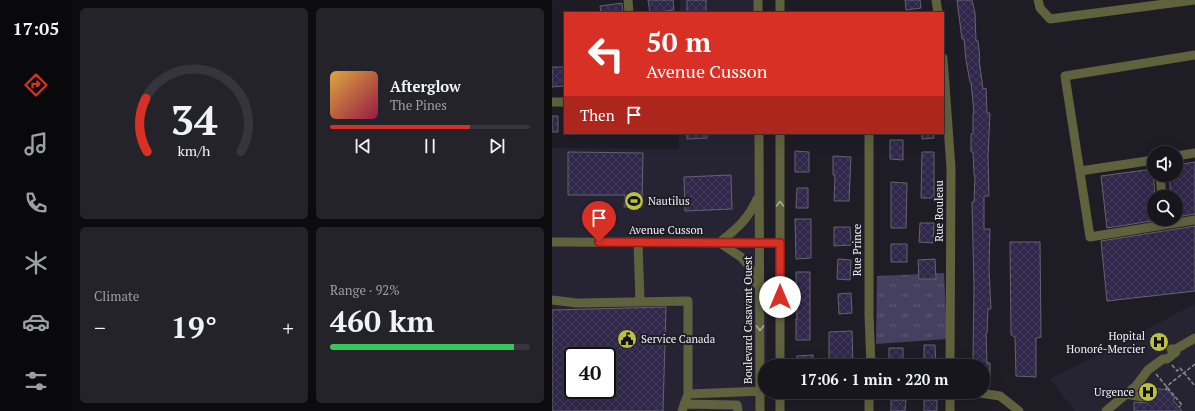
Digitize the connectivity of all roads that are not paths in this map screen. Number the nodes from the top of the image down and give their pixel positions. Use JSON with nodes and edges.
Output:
{"nodes":[{"id":1,"x":628,"y":0,"type":"edge"},
{"id":2,"x":758,"y":0,"type":"edge"},
{"id":3,"x":936,"y":0,"type":"edge"},
{"id":4,"x":1038,"y":0,"type":"edge"},
{"id":5,"x":1195,"y":0,"type":"edge"},
{"id":6,"x":780,"y":1,"type":"edge"},
{"id":7,"x":629,"y":12,"type":"edge"},
{"id":8,"x":758,"y":12,"type":"edge"},
{"id":9,"x":780,"y":12,"type":"edge"},
{"id":10,"x":938,"y":12,"type":"edge"},
{"id":11,"x":1195,"y":55,"type":"edge"},
{"id":12,"x":944,"y":72,"type":"edge"},
{"id":13,"x":552,"y":102,"type":"edge"},
{"id":14,"x":564,"y":102,"type":"edge"},
{"id":15,"x":759,"y":134,"type":"edge"},
{"id":16,"x":780,"y":134,"type":"edge"},
{"id":17,"x":869,"y":134,"type":"edge"},
{"id":18,"x":1195,"y":153,"type":"edge"},
{"id":19,"x":1183,"y":155,"type":"edge"},
{"id":20,"x":1147,"y":161,"type":"edge"},
{"id":21,"x":1080,"y":171,"type":"junction"},
{"id":22,"x":759,"y":196,"type":"junction"},
{"id":23,"x":1195,"y":220,"type":"edge"},
{"id":24,"x":1183,"y":221,"type":"edge"},
{"id":25,"x":1147,"y":225,"type":"edge"},
{"id":26,"x":552,"y":242,"type":"edge"},
{"id":27,"x":638,"y":242,"type":"junction"},
{"id":28,"x":719,"y":243,"type":"junction"},
{"id":29,"x":759,"y":243,"type":"junction"},
{"id":30,"x":780,"y":243,"type":"junction"},
{"id":31,"x":759,"y":289,"type":"junction"},
{"id":32,"x":552,"y":300,"type":"edge"},
{"id":33,"x":640,"y":302,"type":"junction"},
{"id":34,"x":1195,"y":338,"type":"edge"},
{"id":35,"x":762,"y":359,"type":"edge"},
{"id":36,"x":780,"y":359,"type":"edge"},
{"id":37,"x":871,"y":359,"type":"edge"},
{"id":38,"x":950,"y":359,"type":"edge"},
{"id":39,"x":758,"y":391,"type":"edge"},
{"id":40,"x":688,"y":394,"type":"junction"},
{"id":41,"x":990,"y":394,"type":"edge"},
{"id":42,"x":1126,"y":394,"type":"junction"},
{"id":43,"x":1143,"y":397,"type":"dead end"},
{"id":44,"x":762,"y":399,"type":"edge"},
{"id":45,"x":780,"y":399,"type":"edge"},
{"id":46,"x":869,"y":399,"type":"edge"},
{"id":47,"x":950,"y":399,"type":"edge"},
{"id":48,"x":683,"y":408,"type":"edge"},
{"id":49,"x":738,"y":411,"type":"edge"},
{"id":50,"x":760,"y":411,"type":"edge"},
{"id":51,"x":780,"y":411,"type":"edge"},
{"id":52,"x":869,"y":411,"type":"edge"},
{"id":53,"x":950,"y":411,"type":"edge"},
{"id":54,"x":1020,"y":411,"type":"edge"},
{"id":55,"x":1106,"y":411,"type":"edge"}],
"edges":[{"from":1,"to":7,"type":"street"},
{"from":2,"to":8,"type":"street"},
{"from":3,"to":10,"type":"street"},
{"from":4,"to":5,"type":"street"},
{"from":6,"to":9,"type":"street"},
{"from":11,"to":21,"type":"street"},
{"from":12,"to":38,"type":"street","name":"Rue Rouleau"},
{"from":13,"to":14,"type":"street"},
{"from":15,"to":22,"type":"street","name":"Boulevard Casavant Ouest"},
{"from":30,"to":16,"type":"street","one_way":true},
{"from":17,"to":37,"type":"street","name":"Rue Prince"},
{"from":18,"to":19,"type":"street"},
{"from":20,"to":21,"type":"street"},
{"from":21,"to":25,"type":"street"},
{"from":22,"to":28,"type":"street"},
{"from":22,"to":29,"type":"street","name":"Boulevard Casavant Ouest"},
{"from":23,"to":24,"type":"street"},
{"from":26,"to":27,"type":"street","name":"Avenue Cusson"},
{"from":27,"to":28,"type":"street","name":"Avenue Cusson"},
{"from":27,"to":33,"type":"street"},
{"from":28,"to":29,"type":"street","name":"Avenue Cusson"},
{"from":28,"to":31,"type":"street"},
{"from":29,"to":30,"type":"street","name":"Avenue Cusson"},
{"from":29,"to":31,"type":"street","name":"Boulevard Casavant Ouest"},
{"from":30,"to":36,"type":"street"},
{"from":31,"to":35,"type":"street","name":"Boulevard Casavant Ouest","one_way":true},
{"from":32,"to":33,"type":"street"},
{"from":33,"to":40,"type":"street"},
{"from":34,"to":42,"type":"street"},
{"from":39,"to":40,"type":"street"},
{"from":40,"to":48,"type":"street"},
{"from":41,"to":54,"type":"street"},
{"from":42,"to":43,"type":"street"},
{"from":42,"to":55,"type":"street"},
{"from":44,"to":50,"type":"street","name":"Boulevard Casavant Ouest"},
{"from":45,"to":51,"type":"street"},
{"from":46,"to":52,"type":"street"},
{"from":47,"to":53,"type":"street"},
{"from":48,"to":49,"type":"street"}]}
